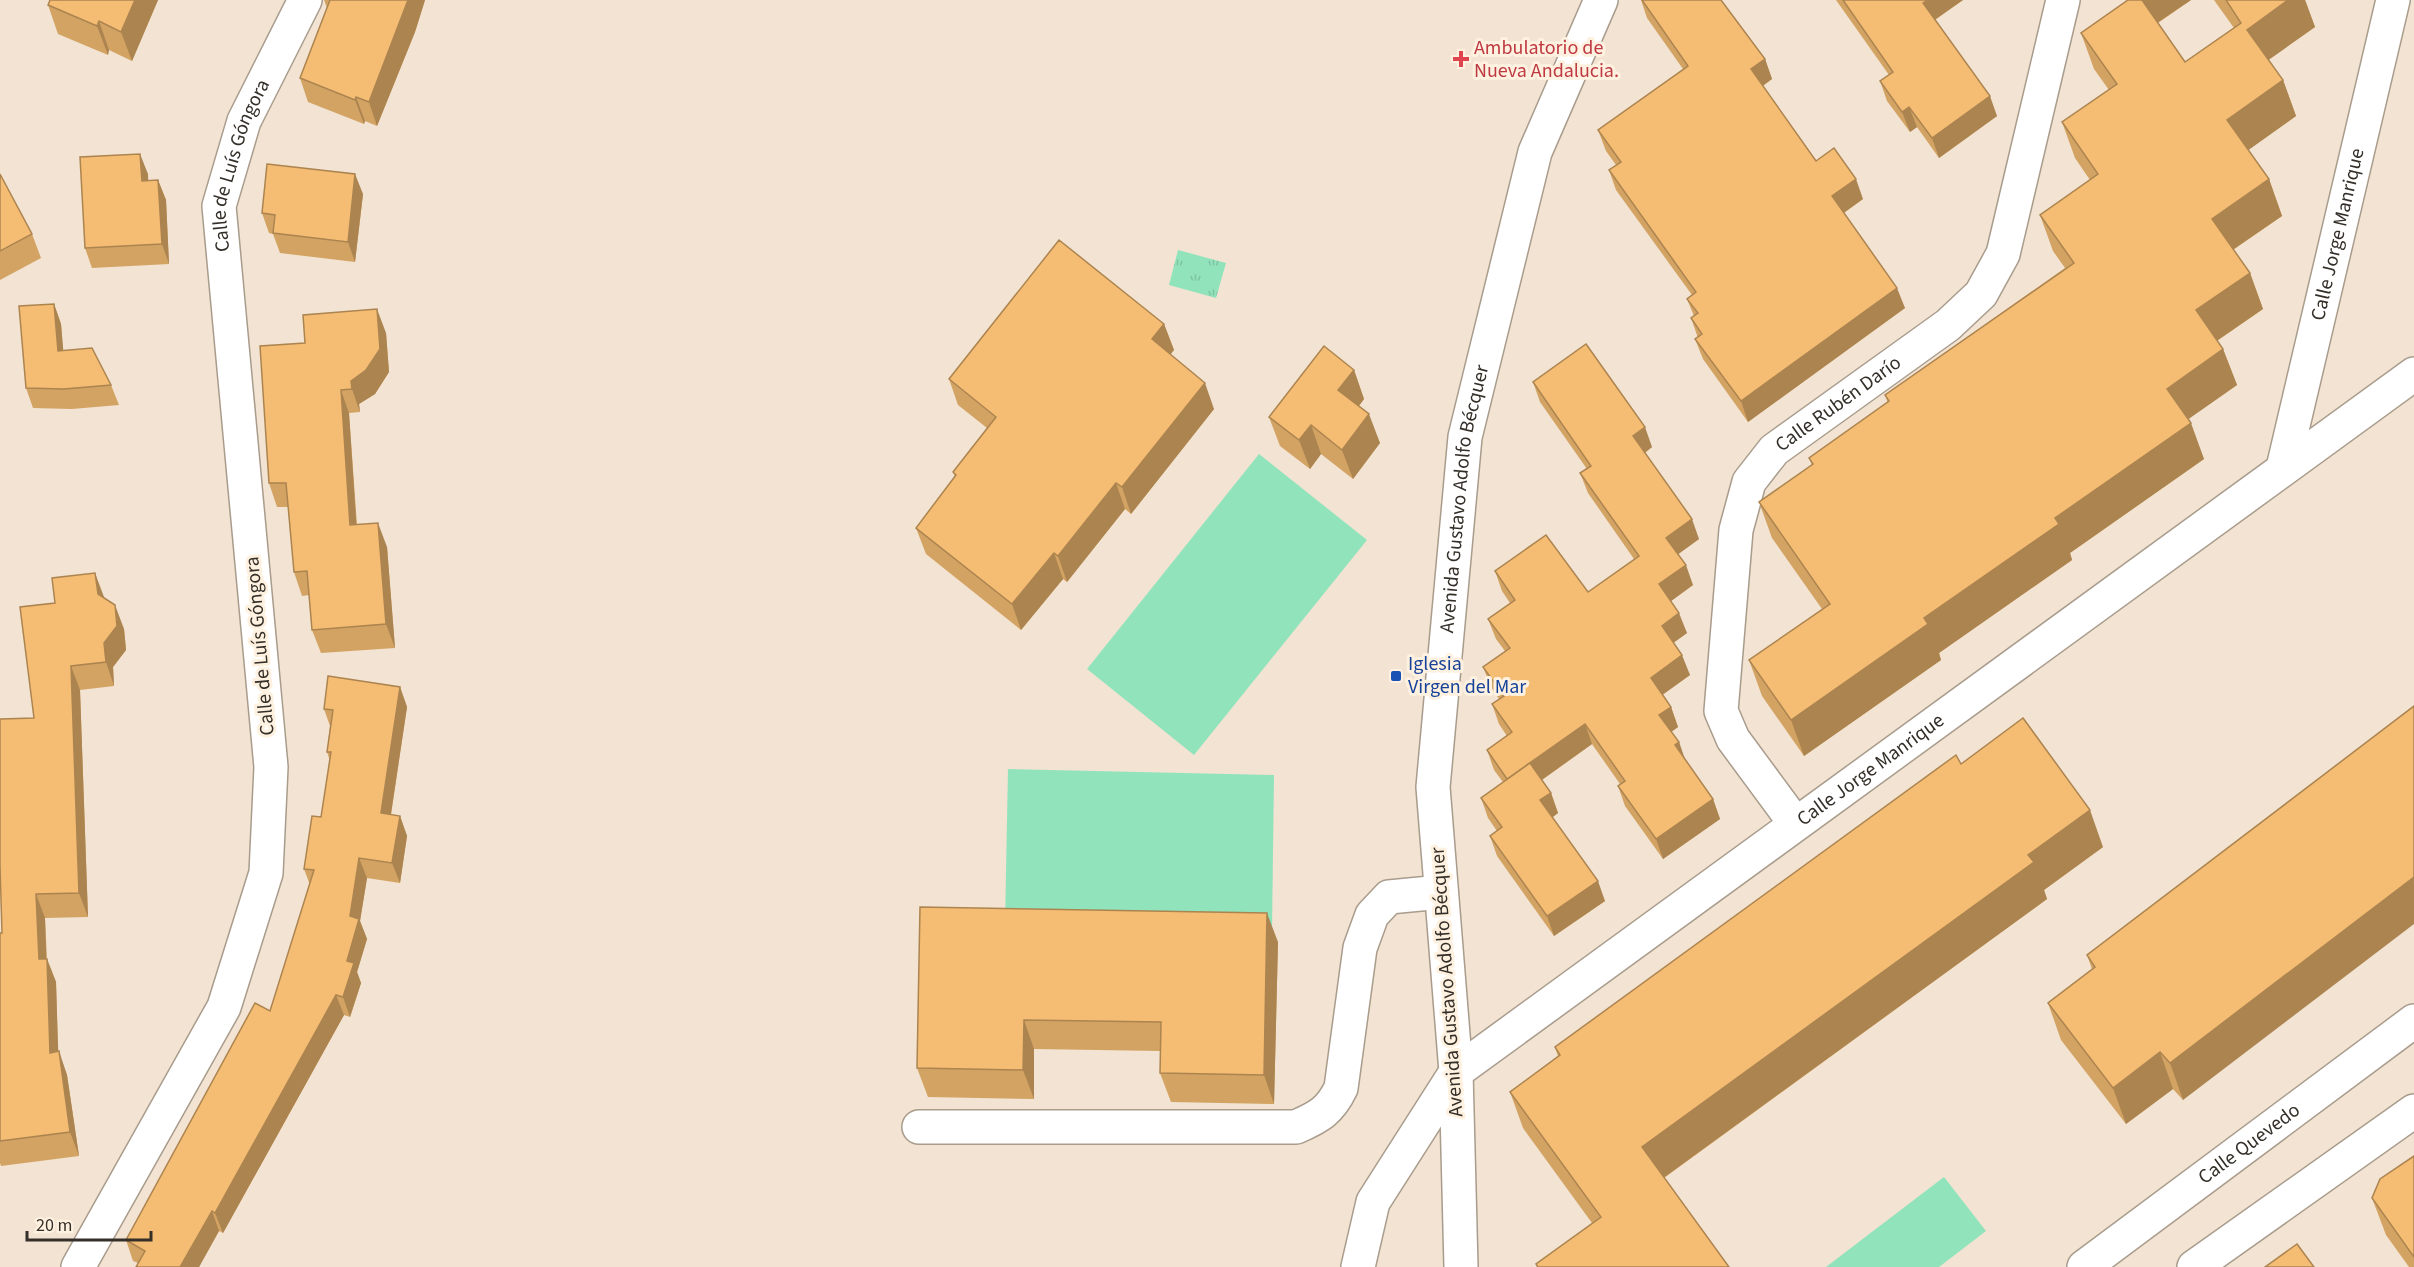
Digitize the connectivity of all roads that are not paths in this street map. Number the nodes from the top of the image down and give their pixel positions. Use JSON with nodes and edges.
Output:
{"nodes":[{"id":1,"x":305,"y":0,"type":"edge"},
{"id":2,"x":1600,"y":0,"type":"edge"},
{"id":3,"x":2063,"y":0,"type":"edge"},
{"id":4,"x":2393,"y":0,"type":"edge"},
{"id":5,"x":2414,"y":374,"type":"edge"},
{"id":6,"x":2283,"y":468,"type":"junction"},
{"id":7,"x":1795,"y":823,"type":"junction"},
{"id":8,"x":1441,"y":892,"type":"junction"},
{"id":9,"x":2414,"y":1021,"type":"edge"},
{"id":10,"x":1456,"y":1072,"type":"junction"},
{"id":11,"x":2414,"y":1111,"type":"edge"},
{"id":12,"x":920,"y":1127,"type":"dead end"},
{"id":13,"x":78,"y":1267,"type":"edge"},
{"id":14,"x":1358,"y":1267,"type":"edge"},
{"id":15,"x":1461,"y":1267,"type":"edge"},
{"id":16,"x":2084,"y":1267,"type":"edge"},
{"id":17,"x":2194,"y":1267,"type":"edge"}],
"edges":[{"from":1,"to":13,"type":"street","name":"Calle de Luís Góngora"},
{"from":2,"to":8,"type":"street","name":"Avenida Gustavo Adolfo Bécquer"},
{"from":3,"to":7,"type":"street","name":"Calle Rubén Darío"},
{"from":4,"to":6,"type":"street","name":"Calle Jorge Manrique"},
{"from":5,"to":6,"type":"street","name":"Calle Jorge Manrique"},
{"from":6,"to":7,"type":"street","name":"Calle Jorge Manrique"},
{"from":7,"to":10,"type":"street","name":"Calle Jorge Manrique"},
{"from":8,"to":10,"type":"street","name":"Avenida Gustavo Adolfo Bécquer"},
{"from":8,"to":12,"type":"street"},
{"from":9,"to":16,"type":"street","name":"Calle Quevedo"},
{"from":10,"to":14,"type":"street"},
{"from":10,"to":15,"type":"street","name":"Avenida Gustavo Adolfo Bécquer"},
{"from":11,"to":17,"type":"street"}]}
